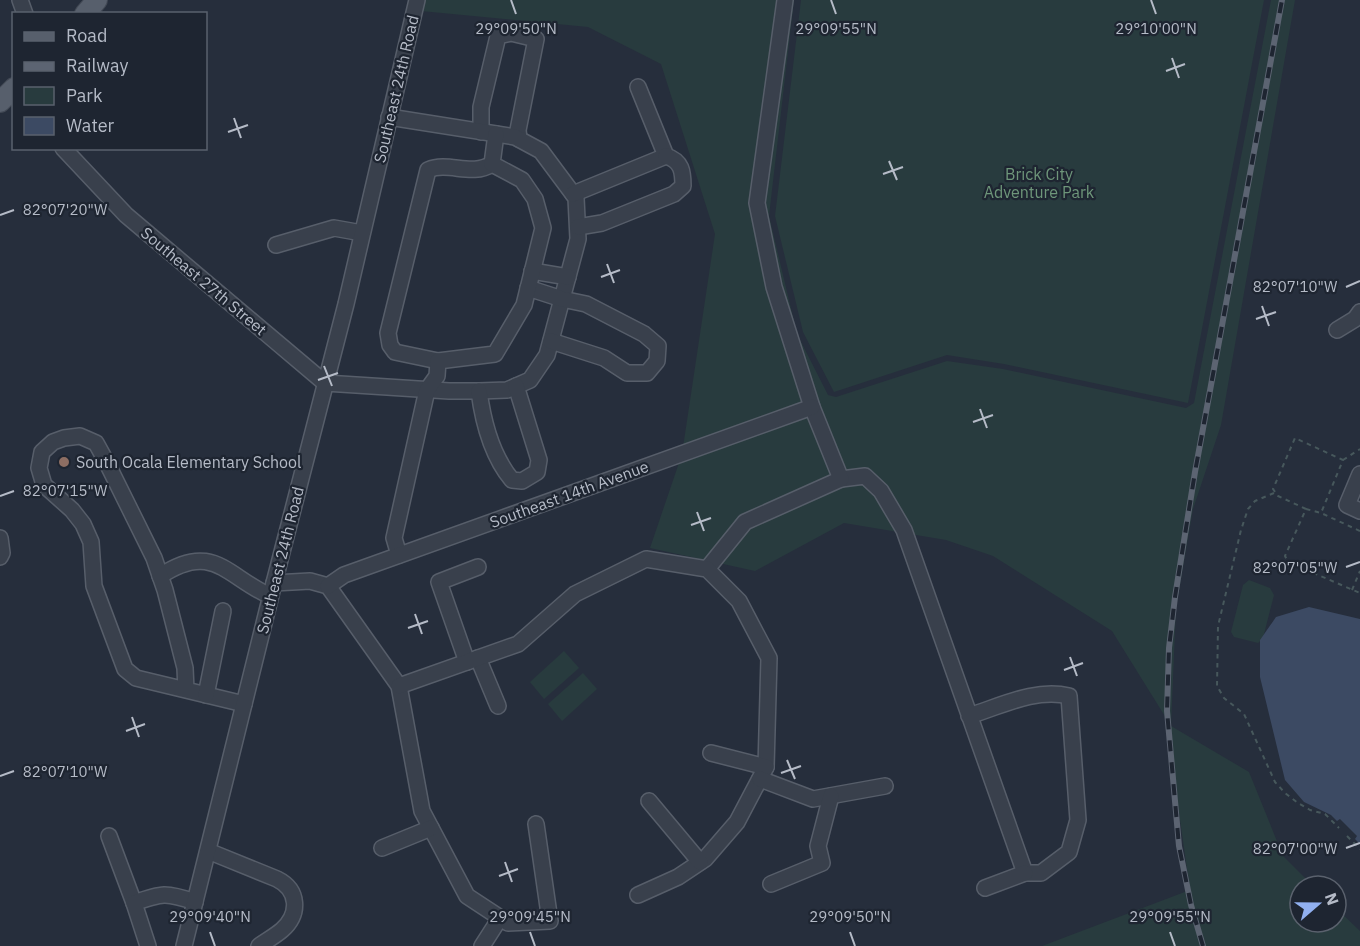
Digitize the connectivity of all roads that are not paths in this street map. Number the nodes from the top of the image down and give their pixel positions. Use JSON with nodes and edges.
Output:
{"nodes":[{"id":1,"x":98,"y":0,"type":"edge"},
{"id":2,"x":417,"y":0,"type":"edge"},
{"id":3,"x":785,"y":0,"type":"edge"},
{"id":4,"x":86,"y":12,"type":"edge"},
{"id":5,"x":638,"y":87,"type":"dead end"},
{"id":6,"x":389,"y":117,"type":"junction"},
{"id":7,"x":481,"y":132,"type":"junction"},
{"id":8,"x":496,"y":134,"type":"junction"},
{"id":9,"x":519,"y":139,"type":"junction"},
{"id":10,"x":65,"y":150,"type":"edge"},
{"id":11,"x":666,"y":156,"type":"junction"},
{"id":12,"x":492,"y":164,"type":"junction"},
{"id":13,"x":573,"y":194,"type":"junction"},
{"id":14,"x":578,"y":227,"type":"junction"},
{"id":15,"x":362,"y":232,"type":"junction"},
{"id":16,"x":276,"y":245,"type":"dead end"},
{"id":17,"x":532,"y":271,"type":"junction"},
{"id":18,"x":568,"y":277,"type":"junction"},
{"id":19,"x":528,"y":288,"type":"junction"},
{"id":20,"x":562,"y":299,"type":"junction"},
{"id":21,"x":1360,"y":312,"type":"edge"},
{"id":22,"x":1337,"y":330,"type":"dead end"},
{"id":23,"x":551,"y":341,"type":"junction"},
{"id":24,"x":438,"y":360,"type":"junction"},
{"id":25,"x":325,"y":383,"type":"junction"},
{"id":26,"x":516,"y":386,"type":"junction"},
{"id":27,"x":427,"y":390,"type":"junction"},
{"id":28,"x":479,"y":391,"type":"junction"},
{"id":29,"x":812,"y":407,"type":"junction"},
{"id":30,"x":1360,"y":474,"type":"edge"},
{"id":31,"x":841,"y":479,"type":"junction"},
{"id":32,"x":1353,"y":508,"type":"edge"},
{"id":33,"x":0,"y":538,"type":"edge"},
{"id":34,"x":399,"y":555,"type":"junction"},
{"id":35,"x":0,"y":557,"type":"edge"},
{"id":36,"x":478,"y":567,"type":"dead end"},
{"id":37,"x":707,"y":570,"type":"junction"},
{"id":38,"x":160,"y":576,"type":"junction"},
{"id":39,"x":328,"y":586,"type":"junction"},
{"id":40,"x":272,"y":589,"type":"junction"},
{"id":41,"x":223,"y":611,"type":"dead end"},
{"id":42,"x":472,"y":660,"type":"junction"},
{"id":43,"x":399,"y":686,"type":"junction"},
{"id":44,"x":186,"y":690,"type":"junction"},
{"id":45,"x":206,"y":695,"type":"junction"},
{"id":46,"x":244,"y":704,"type":"junction"},
{"id":47,"x":498,"y":706,"type":"dead end"},
{"id":48,"x":969,"y":716,"type":"junction"},
{"id":49,"x":711,"y":753,"type":"dead end"},
{"id":50,"x":763,"y":773,"type":"junction"},
{"id":51,"x":885,"y":786,"type":"dead end"},
{"id":52,"x":831,"y":796,"type":"junction"},
{"id":53,"x":649,"y":801,"type":"dead end"},
{"id":54,"x":536,"y":824,"type":"dead end"},
{"id":55,"x":431,"y":828,"type":"junction"},
{"id":56,"x":109,"y":836,"type":"dead end"},
{"id":57,"x":382,"y":848,"type":"dead end"},
{"id":58,"x":208,"y":851,"type":"junction"},
{"id":59,"x":703,"y":860,"type":"junction"},
{"id":60,"x":1025,"y":873,"type":"junction"},
{"id":61,"x":771,"y":884,"type":"dead end"},
{"id":62,"x":985,"y":888,"type":"dead end"},
{"id":63,"x":639,"y":895,"type":"dead end"},
{"id":64,"x":195,"y":902,"type":"junction"},
{"id":65,"x":134,"y":903,"type":"junction"},
{"id":66,"x":500,"y":918,"type":"junction"},
{"id":67,"x":148,"y":946,"type":"edge"},
{"id":68,"x":184,"y":946,"type":"edge"},
{"id":69,"x":259,"y":946,"type":"edge"},
{"id":70,"x":482,"y":946,"type":"edge"}],
"edges":[{"from":1,"to":4,"type":"main road"},
{"from":2,"to":6,"type":"street","name":"Southeast 24th Road"},
{"from":3,"to":29,"type":"street"},
{"from":5,"to":11,"type":"street"},
{"from":6,"to":7,"type":"street"},
{"from":6,"to":15,"type":"street","name":"Southeast 24th Road"},
{"from":7,"to":8,"type":"street"},
{"from":7,"to":9,"type":"street"},
{"from":8,"to":9,"type":"street"},
{"from":8,"to":12,"type":"street"},
{"from":9,"to":13,"type":"street"},
{"from":10,"to":25,"type":"street","name":"Southeast 27th Street"},
{"from":11,"to":13,"type":"street"},
{"from":11,"to":14,"type":"street"},
{"from":12,"to":17,"type":"street"},
{"from":12,"to":24,"type":"street"},
{"from":13,"to":14,"type":"street"},
{"from":14,"to":18,"type":"street"},
{"from":15,"to":16,"type":"street"},
{"from":15,"to":25,"type":"street","name":"Southeast 24th Road"},
{"from":17,"to":18,"type":"street"},
{"from":17,"to":19,"type":"street"},
{"from":18,"to":20,"type":"street"},
{"from":19,"to":20,"type":"street"},
{"from":19,"to":24,"type":"street"},
{"from":20,"to":23,"type":"street"},
{"from":20,"to":23,"type":"street"},
{"from":21,"to":22,"type":"street"},
{"from":23,"to":26,"type":"street"},
{"from":24,"to":27,"type":"street"},
{"from":25,"to":27,"type":"street"},
{"from":25,"to":40,"type":"street","name":"Southeast 24th Road"},
{"from":26,"to":28,"type":"street"},
{"from":26,"to":28,"type":"street"},
{"from":27,"to":28,"type":"street"},
{"from":27,"to":34,"type":"street"},
{"from":29,"to":31,"type":"street"},
{"from":29,"to":34,"type":"street","name":"Southeast 14th Avenue"},
{"from":30,"to":32,"type":"street"},
{"from":31,"to":37,"type":"street"},
{"from":31,"to":48,"type":"street"},
{"from":33,"to":35,"type":"street"},
{"from":34,"to":39,"type":"street","name":"Southeast 14th Avenue"},
{"from":36,"to":42,"type":"street"},
{"from":37,"to":42,"type":"street"},
{"from":37,"to":50,"type":"street"},
{"from":38,"to":40,"type":"street"},
{"from":38,"to":44,"type":"street"},
{"from":38,"to":44,"type":"street"},
{"from":39,"to":40,"type":"street"},
{"from":39,"to":43,"type":"street"},
{"from":40,"to":46,"type":"street","name":"Southeast 24th Road"},
{"from":41,"to":45,"type":"street"},
{"from":42,"to":43,"type":"street"},
{"from":42,"to":47,"type":"street"},
{"from":43,"to":55,"type":"street"},
{"from":44,"to":45,"type":"street"},
{"from":45,"to":46,"type":"street"},
{"from":46,"to":58,"type":"street","name":"Southeast 24th Road"},
{"from":48,"to":60,"type":"street"},
{"from":48,"to":60,"type":"street"},
{"from":49,"to":50,"type":"street"},
{"from":50,"to":52,"type":"street"},
{"from":50,"to":59,"type":"street"},
{"from":51,"to":52,"type":"street"},
{"from":52,"to":61,"type":"street"},
{"from":53,"to":59,"type":"street"},
{"from":54,"to":66,"type":"street"},
{"from":55,"to":57,"type":"street"},
{"from":55,"to":66,"type":"street"},
{"from":56,"to":65,"type":"street"},
{"from":58,"to":64,"type":"street","name":"Southeast 24th Road"},
{"from":58,"to":69,"type":"street"},
{"from":59,"to":63,"type":"street"},
{"from":60,"to":62,"type":"street"},
{"from":64,"to":65,"type":"street"},
{"from":64,"to":68,"type":"street","name":"Southeast 24th Road"},
{"from":65,"to":67,"type":"street"},
{"from":66,"to":70,"type":"street"}]}
